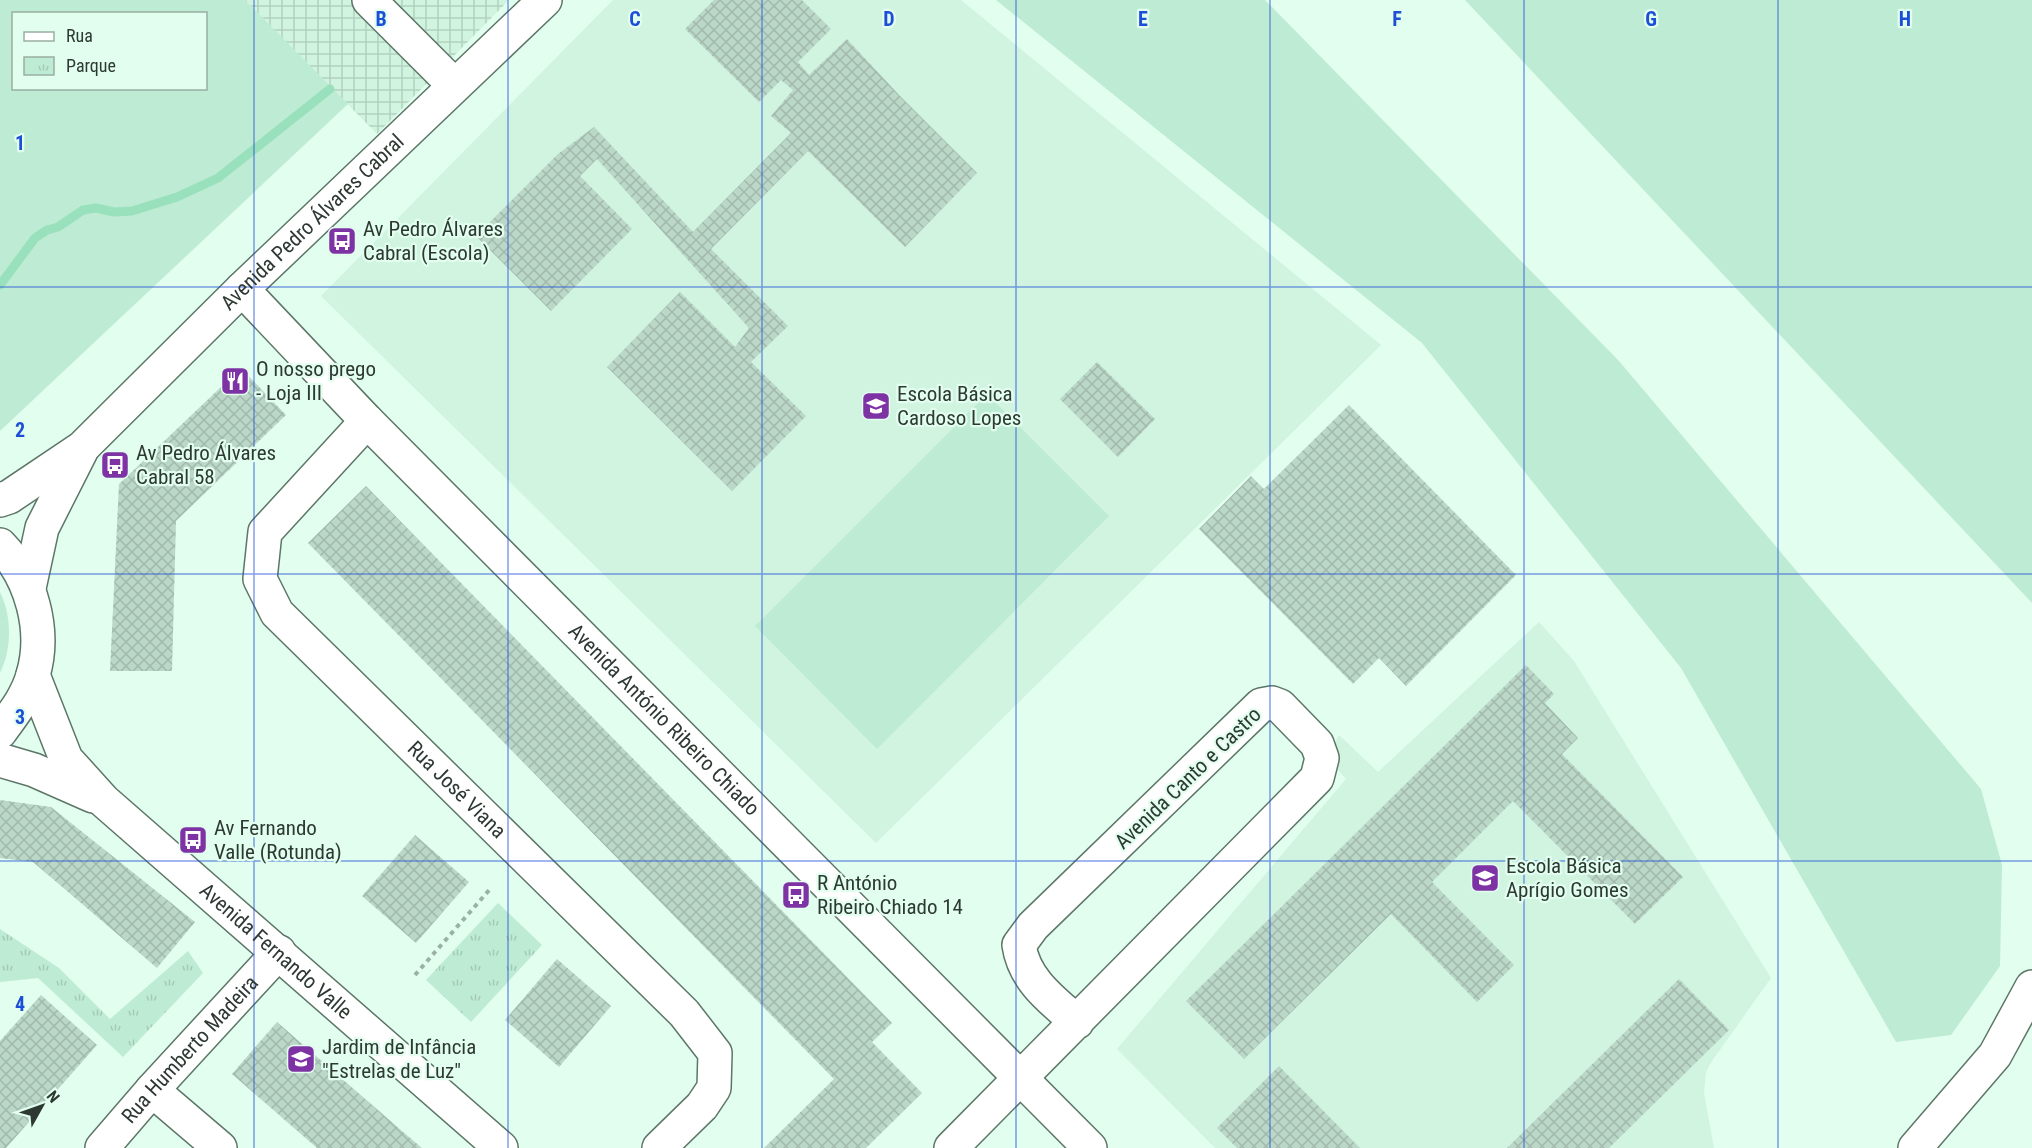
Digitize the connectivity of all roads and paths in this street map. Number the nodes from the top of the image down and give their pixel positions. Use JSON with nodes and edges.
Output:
{"nodes":[{"id":1,"x":369,"y":0,"type":"edge"},
{"id":2,"x":545,"y":0,"type":"edge"},
{"id":3,"x":454,"y":85,"type":"junction"},
{"id":4,"x":242,"y":289,"type":"junction"},
{"id":5,"x":367,"y":421,"type":"junction"},
{"id":6,"x":82,"y":448,"type":"junction"},
{"id":7,"x":0,"y":500,"type":"edge"},
{"id":8,"x":0,"y":545,"type":"edge"},
{"id":9,"x":29,"y":588,"type":"junction"},
{"id":10,"x":33,"y":675,"type":"junction"},
{"id":11,"x":0,"y":732,"type":"edge"},
{"id":12,"x":0,"y":760,"type":"edge"},
{"id":13,"x":104,"y":801,"type":"junction"},
{"id":14,"x":490,"y":888,"type":"dead end"},
{"id":15,"x":279,"y":952,"type":"junction"},
{"id":16,"x":415,"y":975,"type":"dead end"},
{"id":17,"x":2032,"y":987,"type":"edge"},
{"id":18,"x":1077,"y":1022,"type":"junction"},
{"id":19,"x":2032,"y":1033,"type":"edge"},
{"id":20,"x":1995,"y":1055,"type":"junction"},
{"id":21,"x":1021,"y":1078,"type":"junction"},
{"id":22,"x":152,"y":1090,"type":"junction"},
{"id":23,"x":102,"y":1148,"type":"edge"},
{"id":24,"x":220,"y":1148,"type":"edge"},
{"id":25,"x":501,"y":1148,"type":"edge"},
{"id":26,"x":659,"y":1148,"type":"edge"},
{"id":27,"x":951,"y":1148,"type":"edge"},
{"id":28,"x":1090,"y":1148,"type":"edge"},
{"id":29,"x":1915,"y":1148,"type":"edge"}],
"edges":[{"from":1,"to":3,"type":"street"},
{"from":2,"to":3,"type":"street","name":"Avenida Pedro Álvares Cabral"},
{"from":3,"to":4,"type":"street","name":"Avenida Pedro Álvares Cabral"},
{"from":4,"to":5,"type":"street","name":"Avenida António Ribeiro Chiado"},
{"from":4,"to":6,"type":"street","name":"Avenida Pedro Álvares Cabral"},
{"from":5,"to":21,"type":"street","name":"Avenida António Ribeiro Chiado"},
{"from":5,"to":26,"type":"street","name":"Rua José Viana"},
{"from":6,"to":7,"type":"street","name":"Avenida Pedro Álvares Cabral"},
{"from":6,"to":9,"type":"street","name":"Avenida Pedro Álvares Cabral"},
{"from":8,"to":9,"type":"street"},
{"from":9,"to":10,"type":"street"},
{"from":10,"to":11,"type":"street"},
{"from":10,"to":13,"type":"street","name":"Avenida Fernando Valle"},
{"from":12,"to":13,"type":"street","name":"Avenida Fernando Valle"},
{"from":13,"to":15,"type":"street","name":"Avenida Fernando Valle"},
{"from":14,"to":16,"type":"path"},
{"from":15,"to":22,"type":"street","name":"Rua Humberto Madeira"},
{"from":15,"to":25,"type":"street","name":"Avenida Fernando Valle"},
{"from":17,"to":20,"type":"street"},
{"from":18,"to":18,"type":"street","name":"Avenida Canto e Castro"},
{"from":18,"to":21,"type":"street","name":"Avenida Canto e Castro"},
{"from":19,"to":20,"type":"street"},
{"from":20,"to":29,"type":"street"},
{"from":21,"to":27,"type":"street","name":"Avenida Canto e Castro"},
{"from":21,"to":28,"type":"street","name":"Avenida António Ribeiro Chiado"},
{"from":22,"to":23,"type":"street","name":"Rua Humberto Madeira"},
{"from":22,"to":24,"type":"street"}]}
